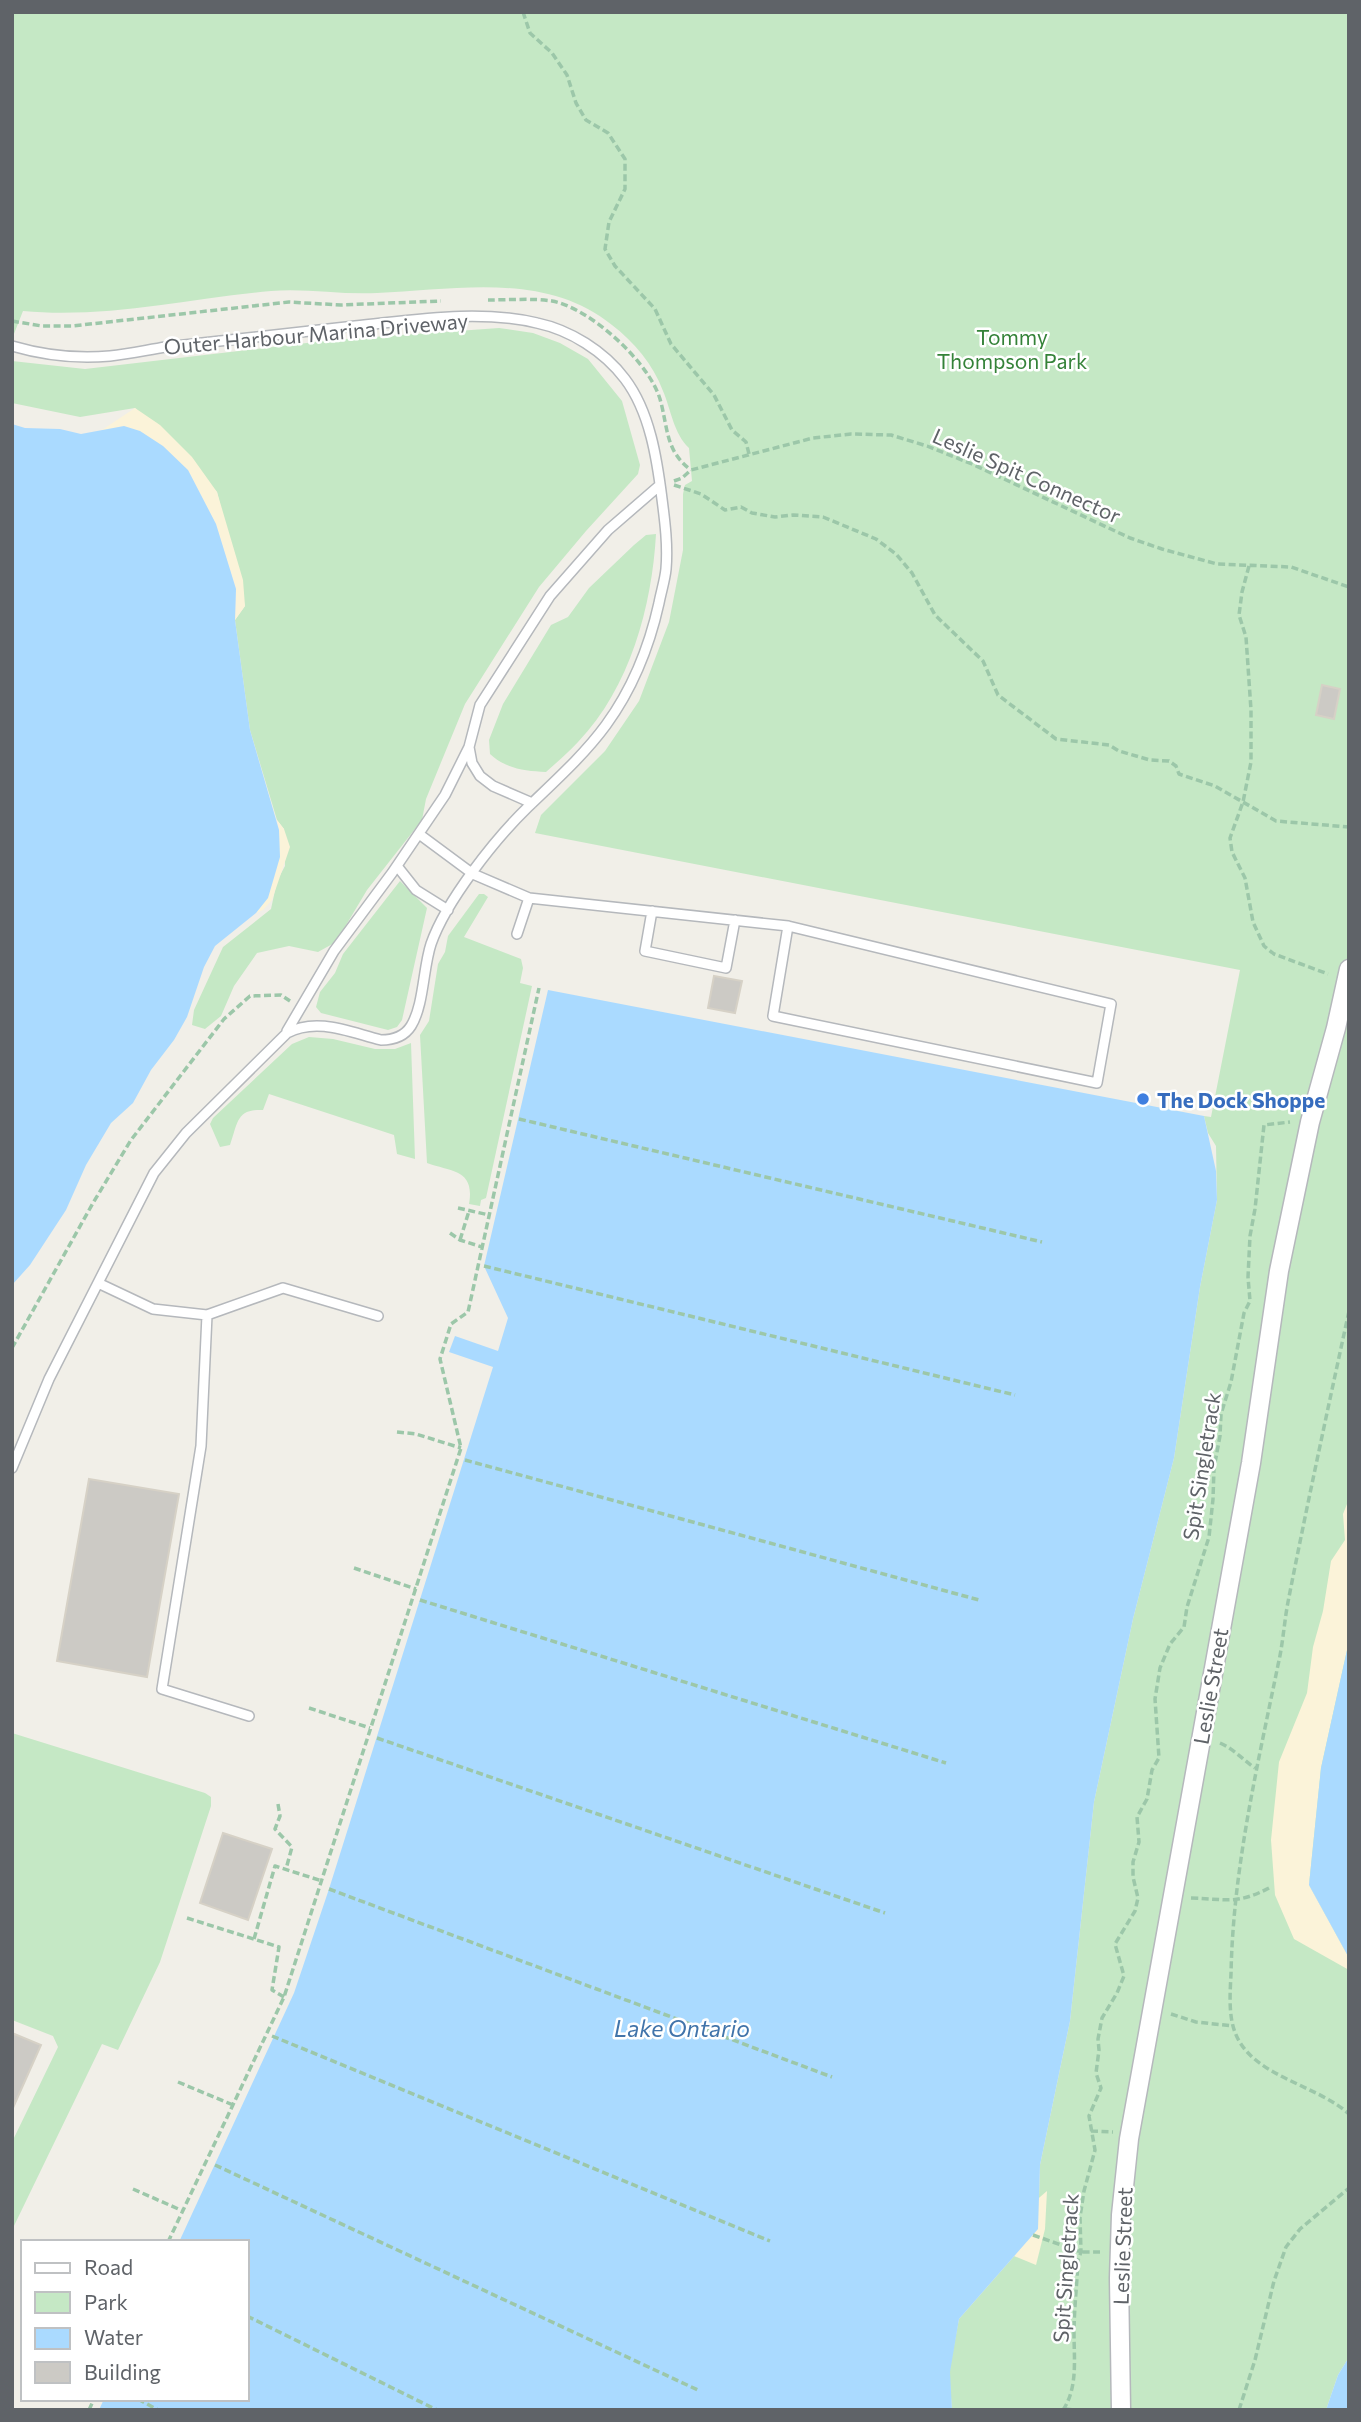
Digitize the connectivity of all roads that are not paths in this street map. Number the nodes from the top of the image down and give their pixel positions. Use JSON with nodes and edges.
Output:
{"nodes":[{"id":1,"x":12,"y":346,"type":"edge"},
{"id":2,"x":663,"y":484,"type":"junction"},
{"id":3,"x":469,"y":747,"type":"junction"},
{"id":4,"x":532,"y":803,"type":"junction"},
{"id":5,"x":419,"y":834,"type":"junction"},
{"id":6,"x":397,"y":866,"type":"junction"},
{"id":7,"x":473,"y":874,"type":"junction"},
{"id":8,"x":529,"y":898,"type":"junction"},
{"id":9,"x":448,"y":910,"type":"junction"},
{"id":10,"x":652,"y":911,"type":"junction"},
{"id":11,"x":735,"y":920,"type":"junction"},
{"id":12,"x":788,"y":926,"type":"junction"},
{"id":13,"x":517,"y":934,"type":"dead end"},
{"id":14,"x":1348,"y":975,"type":"edge"},
{"id":15,"x":287,"y":1033,"type":"junction"},
{"id":16,"x":98,"y":1283,"type":"junction"},
{"id":17,"x":206,"y":1315,"type":"junction"},
{"id":18,"x":378,"y":1316,"type":"dead end"},
{"id":19,"x":12,"y":1468,"type":"edge"},
{"id":20,"x":249,"y":1716,"type":"dead end"},
{"id":21,"x":1121,"y":2410,"type":"edge"}],
"edges":[{"from":1,"to":2,"type":"lane","name":"Outer Harbour Marina Driveway"},
{"from":2,"to":3,"type":"lane"},
{"from":2,"to":4,"type":"lane","name":"Outer Harbour Marina Driveway"},
{"from":3,"to":4,"type":"lane"},
{"from":3,"to":5,"type":"lane"},
{"from":4,"to":7,"type":"lane","name":"Outer Harbour Marina Driveway"},
{"from":5,"to":6,"type":"lane"},
{"from":5,"to":7,"type":"lane"},
{"from":6,"to":9,"type":"lane"},
{"from":6,"to":15,"type":"lane"},
{"from":7,"to":8,"type":"lane"},
{"from":7,"to":9,"type":"lane","name":"Outer Harbour Marina Driveway"},
{"from":8,"to":10,"type":"lane"},
{"from":8,"to":13,"type":"lane"},
{"from":9,"to":15,"type":"lane","name":"Outer Harbour Marina Driveway"},
{"from":10,"to":11,"type":"lane"},
{"from":10,"to":11,"type":"lane"},
{"from":11,"to":12,"type":"lane"},
{"from":12,"to":12,"type":"lane"},
{"from":14,"to":21,"type":"street","name":"Leslie Street"},
{"from":15,"to":16,"type":"lane"},
{"from":16,"to":17,"type":"lane"},
{"from":16,"to":19,"type":"lane"},
{"from":17,"to":18,"type":"lane"},
{"from":17,"to":20,"type":"lane"}]}
